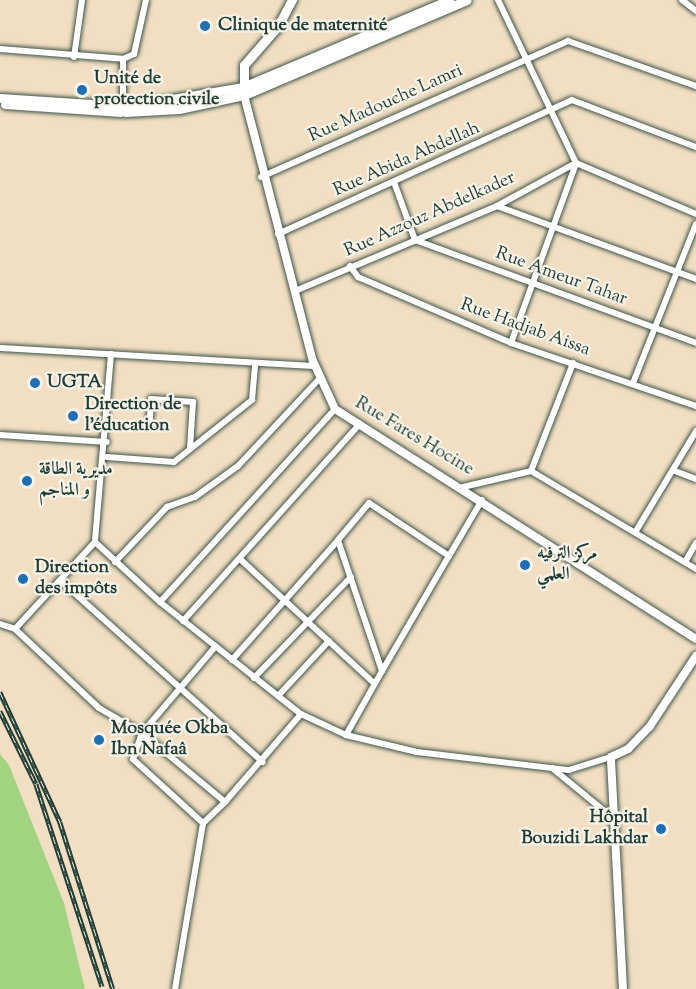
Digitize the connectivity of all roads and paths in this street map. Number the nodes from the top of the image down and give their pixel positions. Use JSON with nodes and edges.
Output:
{"nodes":[{"id":1,"x":82,"y":0,"type":"edge"},
{"id":2,"x":146,"y":0,"type":"edge"},
{"id":3,"x":292,"y":0,"type":"edge"},
{"id":4,"x":449,"y":0,"type":"edge"},
{"id":5,"x":467,"y":0,"type":"edge"},
{"id":6,"x":498,"y":0,"type":"edge"},
{"id":7,"x":682,"y":0,"type":"edge"},
{"id":8,"x":696,"y":11,"type":"edge"},
{"id":9,"x":0,"y":49,"type":"edge"},
{"id":10,"x":74,"y":57,"type":"junction"},
{"id":11,"x":123,"y":58,"type":"junction"},
{"id":12,"x":523,"y":58,"type":"junction"},
{"id":13,"x":696,"y":86,"type":"edge"},
{"id":14,"x":244,"y":91,"type":"junction"},
{"id":15,"x":0,"y":98,"type":"edge"},
{"id":16,"x":0,"y":104,"type":"edge"},
{"id":17,"x":123,"y":108,"type":"junction"},
{"id":18,"x":548,"y":114,"type":"junction"},
{"id":19,"x":696,"y":147,"type":"edge"},
{"id":20,"x":576,"y":163,"type":"junction"},
{"id":21,"x":261,"y":177,"type":"junction"},
{"id":22,"x":394,"y":182,"type":"junction"},
{"id":23,"x":497,"y":206,"type":"junction"},
{"id":24,"x":696,"y":214,"type":"edge"},
{"id":25,"x":696,"y":224,"type":"edge"},
{"id":26,"x":551,"y":229,"type":"junction"},
{"id":27,"x":278,"y":234,"type":"junction"},
{"id":28,"x":415,"y":240,"type":"junction"},
{"id":29,"x":350,"y":266,"type":"junction"},
{"id":30,"x":675,"y":271,"type":"junction"},
{"id":31,"x":696,"y":279,"type":"edge"},
{"id":32,"x":532,"y":283,"type":"junction"},
{"id":33,"x":295,"y":291,"type":"junction"},
{"id":34,"x":655,"y":327,"type":"junction"},
{"id":35,"x":511,"y":343,"type":"junction"},
{"id":36,"x":696,"y":343,"type":"edge"},
{"id":37,"x":0,"y":348,"type":"edge"},
{"id":38,"x":111,"y":354,"type":"junction"},
{"id":39,"x":255,"y":363,"type":"junction"},
{"id":40,"x":573,"y":363,"type":"junction"},
{"id":41,"x":314,"y":366,"type":"junction"},
{"id":42,"x":320,"y":379,"type":"junction"},
{"id":43,"x":633,"y":383,"type":"junction"},
{"id":44,"x":696,"y":406,"type":"edge"},
{"id":45,"x":335,"y":409,"type":"junction"},
{"id":46,"x":150,"y":418,"type":"dead end"},
{"id":47,"x":360,"y":424,"type":"junction"},
{"id":48,"x":696,"y":431,"type":"edge"},
{"id":49,"x":0,"y":435,"type":"edge"},
{"id":50,"x":107,"y":442,"type":"junction"},
{"id":51,"x":190,"y":449,"type":"junction"},
{"id":52,"x":106,"y":457,"type":"junction"},
{"id":53,"x":531,"y":471,"type":"junction"},
{"id":54,"x":675,"y":471,"type":"junction"},
{"id":55,"x":696,"y":478,"type":"edge"},
{"id":56,"x":463,"y":487,"type":"junction"},
{"id":57,"x":483,"y":499,"type":"junction"},
{"id":58,"x":636,"y":531,"type":"junction"},
{"id":59,"x":338,"y":540,"type":"junction"},
{"id":60,"x":95,"y":542,"type":"junction"},
{"id":61,"x":696,"y":543,"type":"edge"},
{"id":62,"x":450,"y":556,"type":"junction"},
{"id":63,"x":240,"y":559,"type":"junction"},
{"id":64,"x":685,"y":561,"type":"junction"},
{"id":65,"x":115,"y":562,"type":"junction"},
{"id":66,"x":696,"y":569,"type":"edge"},
{"id":67,"x":351,"y":577,"type":"junction"},
{"id":68,"x":61,"y":581,"type":"junction"},
{"id":69,"x":284,"y":601,"type":"junction"},
{"id":70,"x":160,"y":602,"type":"junction"},
{"id":71,"x":183,"y":621,"type":"junction"},
{"id":72,"x":308,"y":622,"type":"junction"},
{"id":73,"x":0,"y":624,"type":"edge"},
{"id":74,"x":15,"y":629,"type":"junction"},
{"id":75,"x":695,"y":637,"type":"edge"},
{"id":76,"x":329,"y":641,"type":"junction"},
{"id":77,"x":215,"y":647,"type":"junction"},
{"id":78,"x":696,"y":656,"type":"edge"},
{"id":79,"x":232,"y":660,"type":"junction"},
{"id":80,"x":382,"y":671,"type":"junction"},
{"id":81,"x":254,"y":678,"type":"junction"},
{"id":82,"x":374,"y":683,"type":"junction"},
{"id":83,"x":180,"y":686,"type":"junction"},
{"id":84,"x":278,"y":696,"type":"junction"},
{"id":85,"x":301,"y":714,"type":"junction"},
{"id":86,"x":142,"y":733,"type":"junction"},
{"id":87,"x":346,"y":735,"type":"junction"},
{"id":88,"x":610,"y":757,"type":"junction"},
{"id":89,"x":263,"y":762,"type":"junction"},
{"id":90,"x":551,"y":768,"type":"junction"},
{"id":91,"x":225,"y":802,"type":"junction"},
{"id":92,"x":614,"y":819,"type":"junction"},
{"id":93,"x":203,"y":823,"type":"junction"},
{"id":94,"x":175,"y":989,"type":"edge"},
{"id":95,"x":623,"y":989,"type":"edge"}],
"edges":[{"from":1,"to":10,"type":"street"},
{"from":2,"to":11,"type":"street"},
{"from":3,"to":14,"type":"main road","name":"Rue Fares Hocine"},
{"from":4,"to":14,"type":"main road"},
{"from":5,"to":14,"type":"main road"},
{"from":6,"to":12,"type":"street"},
{"from":7,"to":8,"type":"street"},
{"from":9,"to":10,"type":"street"},
{"from":10,"to":11,"type":"street"},
{"from":11,"to":17,"type":"street"},
{"from":12,"to":13,"type":"street","name":"Rue Madouche Lamri"},
{"from":12,"to":18,"type":"street"},
{"from":12,"to":21,"type":"street","name":"Rue Madouche Lamri"},
{"from":14,"to":17,"type":"main road"},
{"from":14,"to":21,"type":"street","name":"Rue Fares Hocine"},
{"from":15,"to":17,"type":"main road"},
{"from":16,"to":17,"type":"main road"},
{"from":18,"to":19,"type":"street","name":"Rue Abida Abdellah"},
{"from":18,"to":20,"type":"street"},
{"from":18,"to":22,"type":"street","name":"Rue Abida Abdellah"},
{"from":20,"to":23,"type":"street","name":"Rue Azzouz Abdelkader"},
{"from":20,"to":24,"type":"street"},
{"from":20,"to":26,"type":"street"},
{"from":21,"to":27,"type":"street","name":"Rue Fares Hocine"},
{"from":22,"to":27,"type":"street","name":"Rue Abida Abdellah"},
{"from":22,"to":28,"type":"street"},
{"from":23,"to":26,"type":"street"},
{"from":23,"to":28,"type":"street","name":"Rue Azzouz Abdelkader"},
{"from":25,"to":30,"type":"street"},
{"from":26,"to":30,"type":"street"},
{"from":26,"to":32,"type":"street"},
{"from":27,"to":33,"type":"street","name":"Rue Fares Hocine"},
{"from":28,"to":29,"type":"street","name":"Rue Azzouz Abdelkader"},
{"from":28,"to":32,"type":"street","name":"Rue Ameur Tahar"},
{"from":29,"to":33,"type":"street","name":"Rue Azzouz Abdelkader"},
{"from":29,"to":35,"type":"street","name":"Rue Hadjab Aissa"},
{"from":30,"to":31,"type":"street"},
{"from":30,"to":34,"type":"street"},
{"from":32,"to":34,"type":"street","name":"Rue Ameur Tahar"},
{"from":32,"to":35,"type":"street"},
{"from":33,"to":41,"type":"street","name":"Rue Fares Hocine"},
{"from":34,"to":36,"type":"street","name":"Rue Ameur Tahar"},
{"from":34,"to":43,"type":"street"},
{"from":35,"to":40,"type":"street","name":"Rue Hadjab Aissa"},
{"from":37,"to":38,"type":"street"},
{"from":38,"to":39,"type":"street"},
{"from":38,"to":50,"type":"street"},
{"from":39,"to":41,"type":"street"},
{"from":39,"to":51,"type":"street"},
{"from":40,"to":43,"type":"street","name":"Rue Hadjab Aissa"},
{"from":40,"to":53,"type":"street"},
{"from":41,"to":42,"type":"street","name":"Rue Fares Hocine"},
{"from":42,"to":45,"type":"street","name":"Rue Fares Hocine"},
{"from":42,"to":65,"type":"street"},
{"from":43,"to":44,"type":"street","name":"Rue Hadjab Aissa"},
{"from":45,"to":47,"type":"street","name":"Rue Fares Hocine"},
{"from":45,"to":70,"type":"street"},
{"from":46,"to":51,"type":"street"},
{"from":47,"to":56,"type":"street","name":"Rue Fares Hocine"},
{"from":47,"to":63,"type":"street"},
{"from":48,"to":54,"type":"street"},
{"from":49,"to":50,"type":"street"},
{"from":50,"to":52,"type":"street"},
{"from":51,"to":52,"type":"street"},
{"from":52,"to":60,"type":"street"},
{"from":53,"to":56,"type":"street"},
{"from":53,"to":58,"type":"street"},
{"from":54,"to":55,"type":"street"},
{"from":54,"to":58,"type":"street"},
{"from":56,"to":57,"type":"street","name":"Rue Fares Hocine"},
{"from":57,"to":62,"type":"street"},
{"from":57,"to":75,"type":"street","name":"Rue Fares Hocine"},
{"from":58,"to":64,"type":"street"},
{"from":59,"to":62,"type":"street"},
{"from":59,"to":67,"type":"street"},
{"from":59,"to":69,"type":"street"},
{"from":60,"to":65,"type":"street"},
{"from":60,"to":68,"type":"street"},
{"from":61,"to":64,"type":"street"},
{"from":62,"to":80,"type":"street"},
{"from":63,"to":69,"type":"street"},
{"from":63,"to":71,"type":"street"},
{"from":64,"to":66,"type":"street"},
{"from":65,"to":70,"type":"street"},
{"from":67,"to":72,"type":"street"},
{"from":67,"to":80,"type":"street"},
{"from":68,"to":74,"type":"street"},
{"from":68,"to":83,"type":"street"},
{"from":69,"to":72,"type":"street"},
{"from":69,"to":79,"type":"street"},
{"from":70,"to":71,"type":"street"},
{"from":71,"to":77,"type":"street"},
{"from":72,"to":76,"type":"street"},
{"from":72,"to":81,"type":"street"},
{"from":73,"to":74,"type":"street"},
{"from":74,"to":86,"type":"street"},
{"from":76,"to":82,"type":"street"},
{"from":76,"to":84,"type":"street"},
{"from":77,"to":79,"type":"street"},
{"from":77,"to":83,"type":"street"},
{"from":78,"to":88,"type":"street"},
{"from":79,"to":81,"type":"street"},
{"from":80,"to":82,"type":"street"},
{"from":81,"to":84,"type":"street"},
{"from":82,"to":87,"type":"street"},
{"from":83,"to":86,"type":"street"},
{"from":83,"to":89,"type":"street"},
{"from":84,"to":85,"type":"street"},
{"from":85,"to":87,"type":"street"},
{"from":85,"to":89,"type":"street"},
{"from":86,"to":91,"type":"street"},
{"from":86,"to":93,"type":"street"},
{"from":87,"to":90,"type":"street"},
{"from":88,"to":90,"type":"street"},
{"from":88,"to":92,"type":"street"},
{"from":89,"to":91,"type":"street"},
{"from":90,"to":92,"type":"street"},
{"from":91,"to":93,"type":"street"},
{"from":92,"to":95,"type":"street"},
{"from":93,"to":94,"type":"street"}]}
